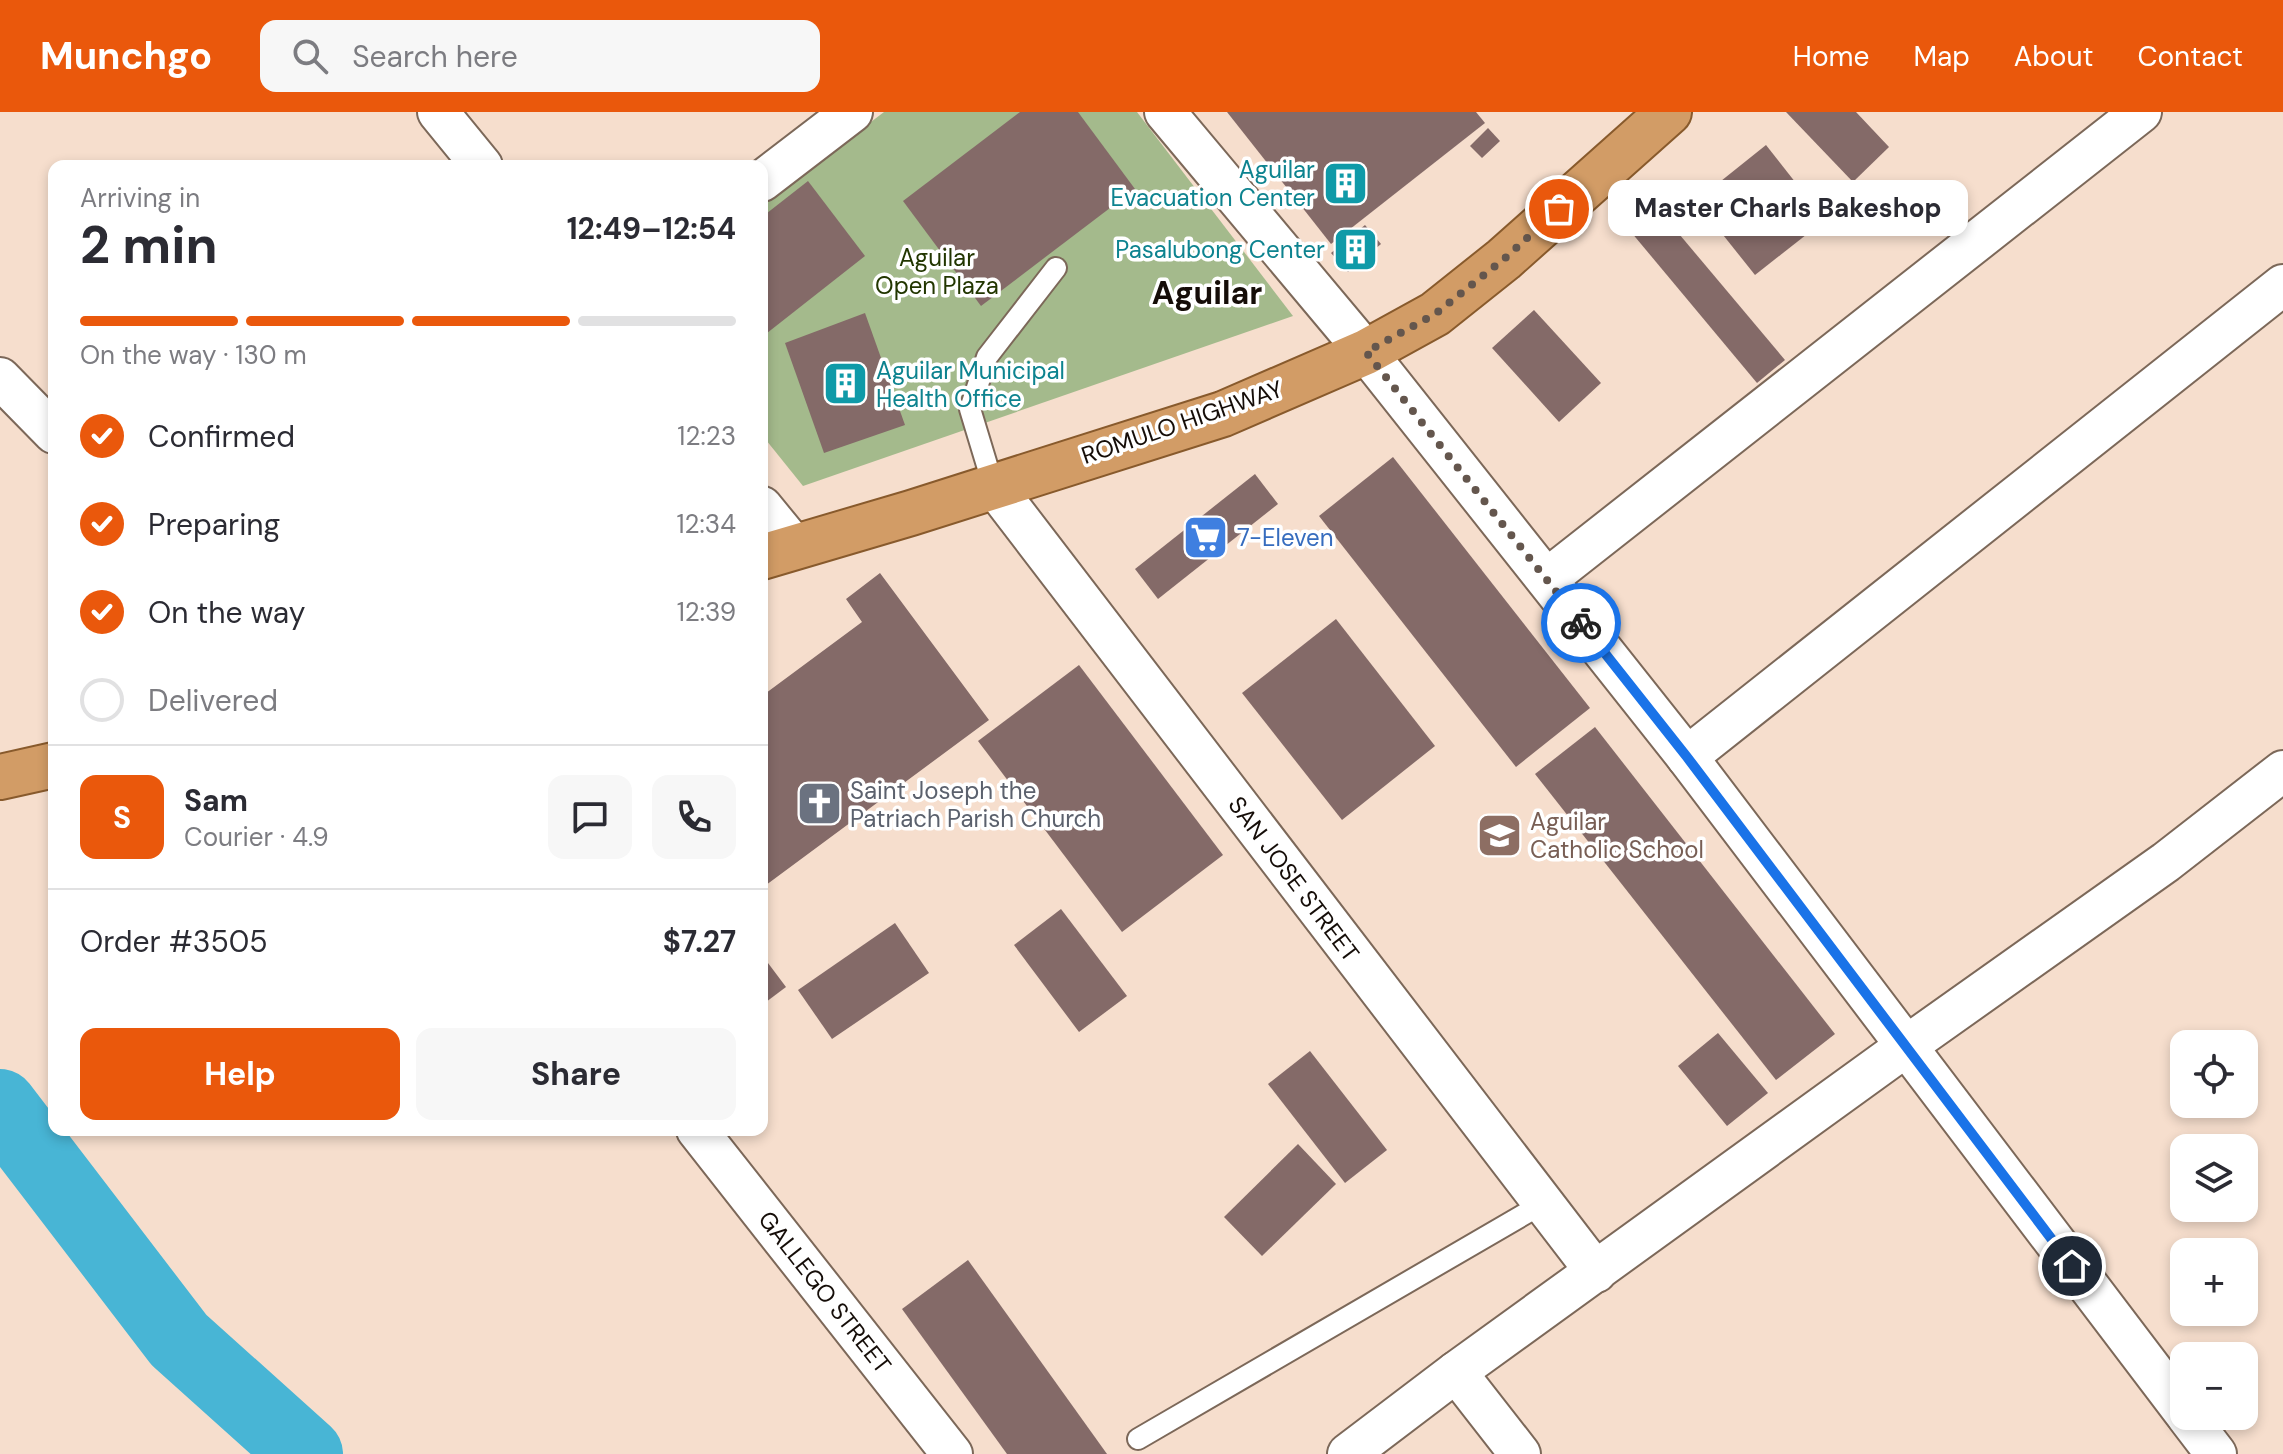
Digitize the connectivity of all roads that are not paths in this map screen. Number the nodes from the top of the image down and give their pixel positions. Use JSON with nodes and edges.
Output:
{"nodes":[{"id":1,"x":438,"y":112,"type":"edge"},
{"id":2,"x":852,"y":112,"type":"edge"},
{"id":3,"x":1165,"y":112,"type":"edge"},
{"id":4,"x":1669,"y":112,"type":"edge"},
{"id":5,"x":2141,"y":112,"type":"edge"},
{"id":6,"x":477,"y":160,"type":"edge"},
{"id":7,"x":768,"y":176,"type":"edge"},
{"id":8,"x":1056,"y":268,"type":"dead end"},
{"id":9,"x":2283,"y":285,"type":"edge"},
{"id":10,"x":1366,"y":352,"type":"junction"},
{"id":11,"x":0,"y":378,"type":"edge"},
{"id":12,"x":48,"y":427,"type":"edge"},
{"id":13,"x":993,"y":485,"type":"junction"},
{"id":14,"x":768,"y":524,"type":"edge"},
{"id":15,"x":778,"y":552,"type":"edge"},
{"id":16,"x":1547,"y":579,"type":"junction"},
{"id":17,"x":1687,"y":757,"type":"junction"},
{"id":18,"x":48,"y":766,"type":"edge"},
{"id":19,"x":2283,"y":771,"type":"edge"},
{"id":20,"x":0,"y":777,"type":"edge"},
{"id":21,"x":1905,"y":1047,"type":"junction"},
{"id":22,"x":702,"y":1136,"type":"edge"},
{"id":23,"x":1542,"y":1204,"type":"junction"},
{"id":24,"x":1596,"y":1272,"type":"junction"},
{"id":25,"x":1456,"y":1372,"type":"junction"},
{"id":26,"x":2170,"y":1393,"type":"edge"},
{"id":27,"x":2198,"y":1430,"type":"edge"},
{"id":28,"x":1138,"y":1439,"type":"dead end"},
{"id":29,"x":952,"y":1454,"type":"edge"},
{"id":30,"x":1348,"y":1454,"type":"edge"},
{"id":31,"x":1520,"y":1454,"type":"edge"},
{"id":32,"x":2216,"y":1454,"type":"edge"}],
"edges":[{"from":1,"to":6,"type":"street"},
{"from":2,"to":7,"type":"street"},
{"from":3,"to":10,"type":"street"},
{"from":4,"to":10,"type":"highway","name":"ROMULO HIGHWAY"},
{"from":5,"to":16,"type":"street"},
{"from":8,"to":13,"type":"lane"},
{"from":9,"to":17,"type":"street"},
{"from":10,"to":13,"type":"highway","name":"ROMULO HIGHWAY"},
{"from":10,"to":16,"type":"street"},
{"from":11,"to":12,"type":"street"},
{"from":13,"to":15,"type":"highway","name":"ROMULO HIGHWAY"},
{"from":13,"to":23,"type":"street","name":"SAN JOSE STREET"},
{"from":14,"to":15,"type":"street"},
{"from":16,"to":17,"type":"street"},
{"from":17,"to":21,"type":"street"},
{"from":18,"to":20,"type":"highway"},
{"from":19,"to":21,"type":"street"},
{"from":21,"to":24,"type":"street"},
{"from":21,"to":26,"type":"street"},
{"from":22,"to":29,"type":"street","name":"GALLEGO STREET"},
{"from":23,"to":24,"type":"street","name":"SAN JOSE STREET"},
{"from":23,"to":28,"type":"lane"},
{"from":24,"to":25,"type":"street"},
{"from":25,"to":30,"type":"street"},
{"from":25,"to":31,"type":"street"},
{"from":27,"to":32,"type":"street"}]}
